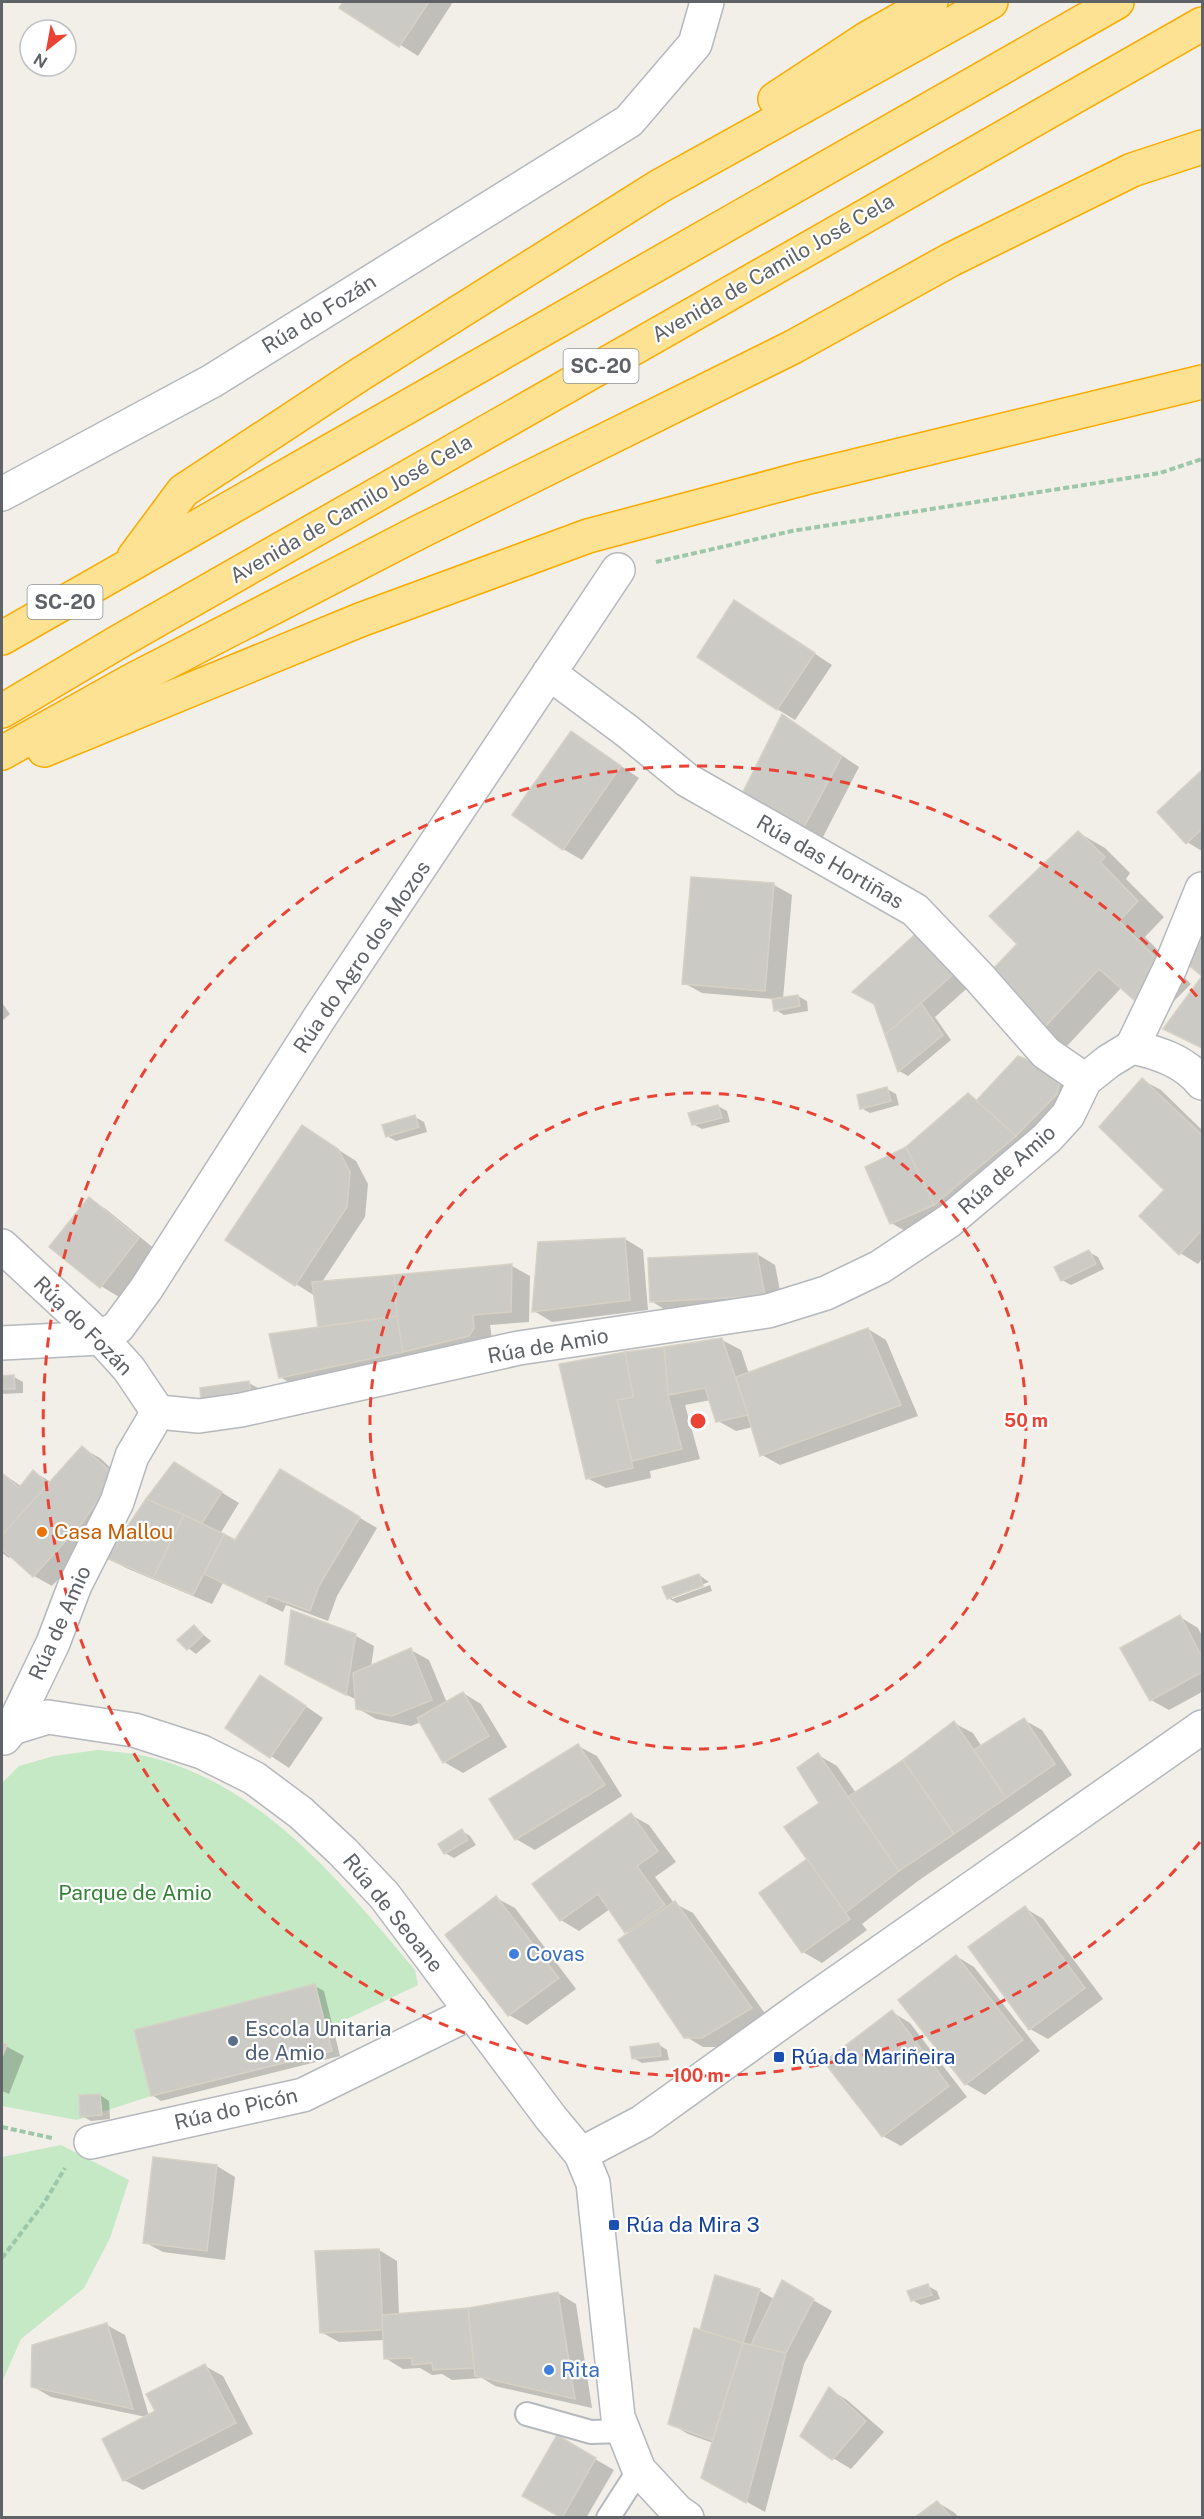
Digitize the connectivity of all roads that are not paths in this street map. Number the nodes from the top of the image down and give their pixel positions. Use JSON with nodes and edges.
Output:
{"nodes":[{"id":1,"x":707,"y":2,"type":"edge"},
{"id":2,"x":931,"y":2,"type":"edge"},
{"id":3,"x":991,"y":2,"type":"edge"},
{"id":4,"x":1117,"y":2,"type":"edge"},
{"id":5,"x":1197,"y":2,"type":"edge"},
{"id":6,"x":1203,"y":10,"type":"edge"},
{"id":7,"x":1203,"y":24,"type":"edge"},
{"id":8,"x":1203,"y":147,"type":"edge"},
{"id":9,"x":658,"y":187,"type":"junction"},
{"id":10,"x":1203,"y":382,"type":"edge"},
{"id":11,"x":2,"y":494,"type":"edge"},
{"id":12,"x":128,"y":565,"type":"junction"},
{"id":13,"x":618,"y":570,"type":"road end"},
{"id":14,"x":2,"y":639,"type":"edge"},
{"id":15,"x":549,"y":673,"type":"junction"},
{"id":16,"x":2,"y":711,"type":"edge"},
{"id":17,"x":2,"y":753,"type":"edge"},
{"id":18,"x":2,"y":758,"type":"edge"},
{"id":19,"x":1203,"y":889,"type":"edge"},
{"id":20,"x":1132,"y":1047,"type":"junction"},
{"id":21,"x":1085,"y":1080,"type":"junction"},
{"id":22,"x":1203,"y":1083,"type":"edge"},
{"id":23,"x":2,"y":1246,"type":"edge"},
{"id":24,"x":101,"y":1338,"type":"junction"},
{"id":25,"x":2,"y":1343,"type":"edge"},
{"id":26,"x":158,"y":1412,"type":"junction"},
{"id":27,"x":1203,"y":1727,"type":"edge"},
{"id":28,"x":7,"y":1735,"type":"edge"},
{"id":29,"x":472,"y":2012,"type":"junction"},
{"id":30,"x":91,"y":2142,"type":"road end"},
{"id":31,"x":581,"y":2154,"type":"junction"},
{"id":32,"x":527,"y":2414,"type":"dead end"},
{"id":33,"x":624,"y":2431,"type":"junction"},
{"id":34,"x":639,"y":2470,"type":"junction"},
{"id":35,"x":608,"y":2517,"type":"edge"},
{"id":36,"x":687,"y":2517,"type":"edge"}],
"edges":[{"from":1,"to":11,"type":"street","name":"Rúa do Fozán"},
{"from":2,"to":9,"type":"highway"},
{"from":3,"to":9,"type":"highway"},
{"from":4,"to":12,"type":"highway","number":"SC-20"},
{"from":5,"to":6,"type":"highway"},
{"from":7,"to":16,"type":"highway","name":"Avenida de Camilo José Cela","number":"SC-20"},
{"from":8,"to":17,"type":"highway"},
{"from":9,"to":12,"type":"highway"},
{"from":10,"to":18,"type":"highway"},
{"from":12,"to":14,"type":"highway","number":"SC-20"},
{"from":13,"to":15,"type":"street","name":"Rúa do Agro dos Mozos"},
{"from":15,"to":21,"type":"street","name":"Rúa das Hortiñas"},
{"from":15,"to":24,"type":"street","name":"Rúa do Agro dos Mozos"},
{"from":19,"to":20,"type":"street"},
{"from":20,"to":21,"type":"street","name":"Rúa de Amio"},
{"from":20,"to":22,"type":"street"},
{"from":21,"to":26,"type":"street","name":"Rúa de Amio"},
{"from":23,"to":24,"type":"street","name":"Rúa do Fozán"},
{"from":24,"to":25,"type":"street"},
{"from":24,"to":26,"type":"street","name":"Rúa do Fozán"},
{"from":26,"to":28,"type":"street","name":"Rúa de Amio"},
{"from":27,"to":31,"type":"street"},
{"from":28,"to":29,"type":"street","name":"Rúa de Seoane"},
{"from":29,"to":30,"type":"street","name":"Rúa do Picón"},
{"from":29,"to":31,"type":"street","name":"Rúa de Seoane"},
{"from":31,"to":33,"type":"street","name":"Rúa de Seoane"},
{"from":32,"to":33,"type":"lane"},
{"from":33,"to":34,"type":"street","name":"Rúa de Seoane"},
{"from":34,"to":35,"type":"lane"},
{"from":34,"to":36,"type":"street"}]}
